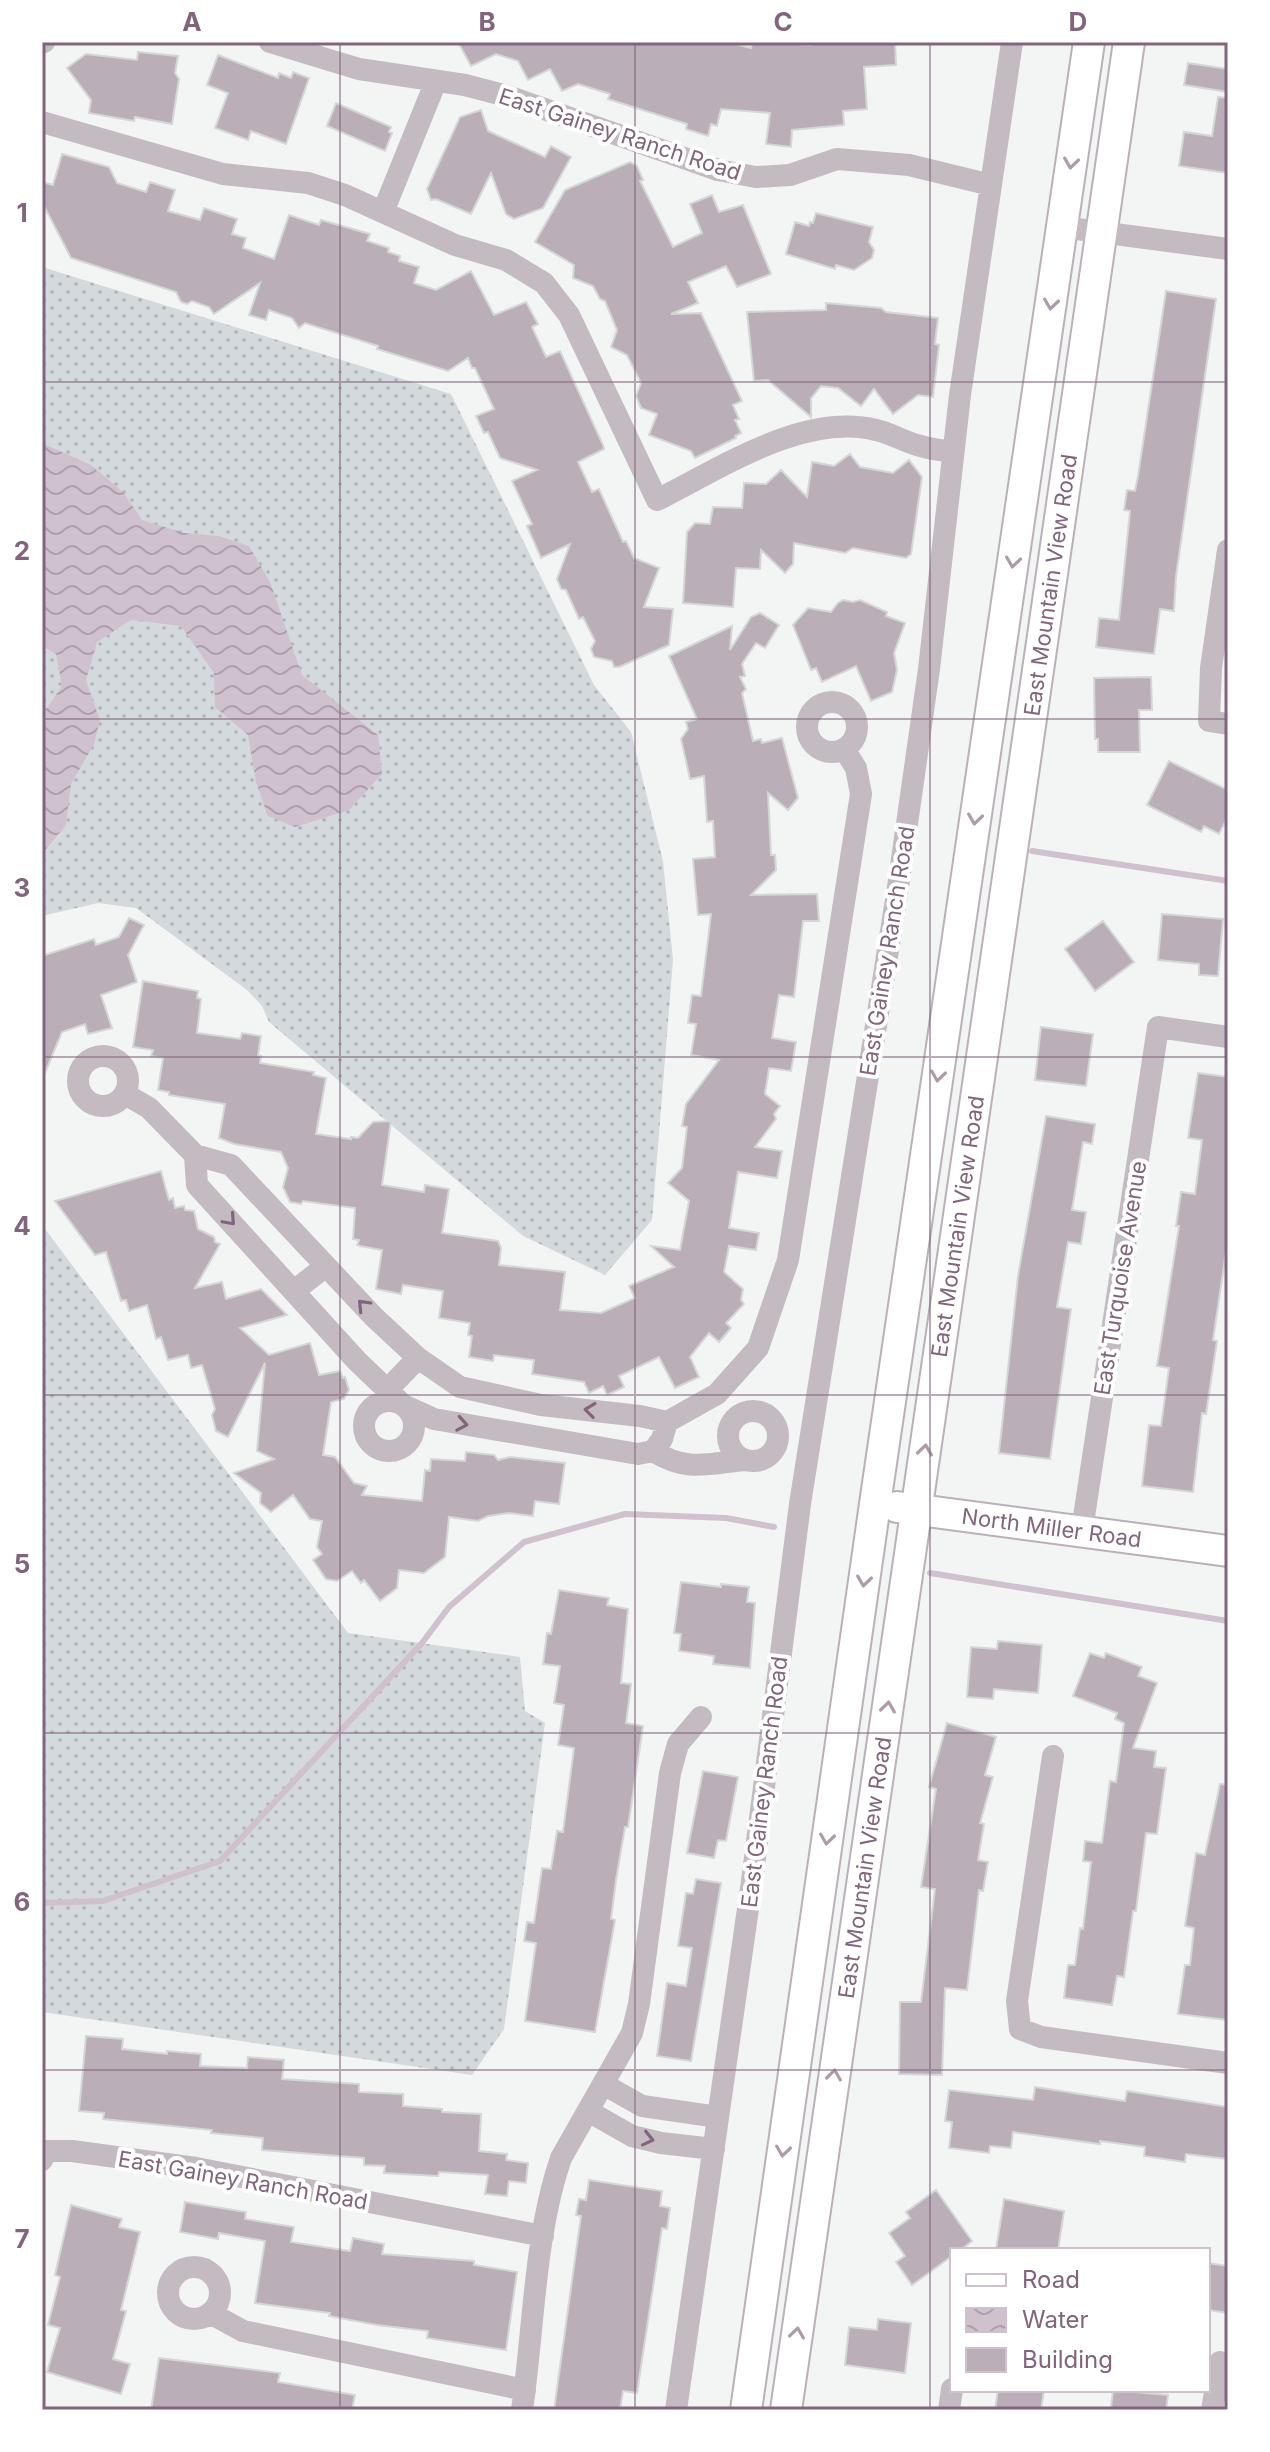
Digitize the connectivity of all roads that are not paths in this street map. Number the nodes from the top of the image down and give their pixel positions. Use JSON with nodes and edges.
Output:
{"nodes":[{"id":1,"x":270,"y":42,"type":"edge"},
{"id":2,"x":1012,"y":42,"type":"edge"},
{"id":3,"x":1089,"y":42,"type":"edge"},
{"id":4,"x":1129,"y":42,"type":"edge"},
{"id":5,"x":436,"y":81,"type":"junction"},
{"id":6,"x":42,"y":122,"type":"edge"},
{"id":7,"x":991,"y":185,"type":"junction"},
{"id":8,"x":383,"y":212,"type":"junction"},
{"id":9,"x":1062,"y":227,"type":"junction"},
{"id":10,"x":1103,"y":232,"type":"junction"},
{"id":11,"x":1228,"y":249,"type":"edge"},
{"id":12,"x":953,"y":452,"type":"junction"},
{"id":13,"x":1228,"y":550,"type":"edge"},
{"id":14,"x":1219,"y":722,"type":"edge"},
{"id":15,"x":844,"y":749,"type":"dead end"},
{"id":16,"x":1228,"y":1037,"type":"edge"},
{"id":17,"x":125,"y":1094,"type":"dead end"},
{"id":18,"x":195,"y":1155,"type":"junction"},
{"id":19,"x":326,"y":1266,"type":"junction"},
{"id":20,"x":294,"y":1291,"type":"junction"},
{"id":21,"x":418,"y":1358,"type":"junction"},
{"id":22,"x":717,"y":1394,"type":"junction"},
{"id":23,"x":395,"y":1398,"type":"junction"},
{"id":24,"x":547,"y":1406,"type":"junction"},
{"id":25,"x":735,"y":1418,"type":"junction"},
{"id":26,"x":667,"y":1422,"type":"junction"},
{"id":27,"x":544,"y":1438,"type":"junction"},
{"id":28,"x":778,"y":1443,"type":"junction"},
{"id":29,"x":809,"y":1448,"type":"junction"},
{"id":30,"x":653,"y":1451,"type":"junction"},
{"id":31,"x":744,"y":1460,"type":"junction"},
{"id":32,"x":875,"y":1504,"type":"junction"},
{"id":33,"x":916,"y":1509,"type":"junction"},
{"id":34,"x":1082,"y":1530,"type":"junction"},
{"id":35,"x":1228,"y":1551,"type":"edge"},
{"id":36,"x":701,"y":1717,"type":"dead end"},
{"id":37,"x":1053,"y":1756,"type":"dead end"},
{"id":38,"x":1228,"y":2063,"type":"edge"},
{"id":39,"x":603,"y":2084,"type":"junction"},
{"id":40,"x":588,"y":2111,"type":"junction"},
{"id":41,"x":718,"y":2117,"type":"junction"},
{"id":42,"x":714,"y":2149,"type":"junction"},
{"id":43,"x":42,"y":2160,"type":"edge"},
{"id":44,"x":543,"y":2236,"type":"junction"},
{"id":45,"x":210,"y":2313,"type":"dead end"},
{"id":46,"x":1219,"y":2362,"type":"edge"},
{"id":47,"x":523,"y":2400,"type":"edge"},
{"id":48,"x":676,"y":2410,"type":"edge"},
{"id":49,"x":746,"y":2410,"type":"edge"},
{"id":50,"x":786,"y":2410,"type":"edge"},
{"id":51,"x":1212,"y":2410,"type":"edge"}],
"edges":[{"from":1,"to":5,"type":"street","name":"East Gainey Ranch Road"},
{"from":2,"to":7,"type":"street","name":"East Gainey Ranch Road"},
{"from":3,"to":9,"type":"main road","name":"East Mountain View Road","one_way":true},
{"from":4,"to":10,"type":"main road","name":"East Mountain View Road"},
{"from":5,"to":7,"type":"street","name":"East Gainey Ranch Road"},
{"from":5,"to":8,"type":"street"},
{"from":6,"to":8,"type":"street"},
{"from":7,"to":12,"type":"street","name":"East Gainey Ranch Road"},
{"from":8,"to":12,"type":"street"},
{"from":9,"to":10,"type":"street"},
{"from":9,"to":32,"type":"main road","name":"East Mountain View Road","one_way":true},
{"from":10,"to":11,"type":"street"},
{"from":33,"to":10,"type":"main road","name":"East Mountain View Road","one_way":true},
{"from":12,"to":29,"type":"street","name":"East Gainey Ranch Road"},
{"from":13,"to":14,"type":"street"},
{"from":15,"to":22,"type":"street"},
{"from":16,"to":34,"type":"street","name":"East Turquoise Avenue"},
{"from":17,"to":18,"type":"street"},
{"from":18,"to":19,"type":"street"},
{"from":18,"to":20,"type":"street","one_way":true},
{"from":19,"to":20,"type":"street"},
{"from":21,"to":19,"type":"street","one_way":true},
{"from":20,"to":23,"type":"street"},
{"from":21,"to":23,"type":"street"},
{"from":21,"to":24,"type":"street"},
{"from":22,"to":25,"type":"street"},
{"from":22,"to":26,"type":"street"},
{"from":23,"to":27,"type":"street","one_way":true},
{"from":26,"to":24,"type":"street","one_way":true},
{"from":24,"to":27,"type":"street"},
{"from":25,"to":28,"type":"street"},
{"from":25,"to":31,"type":"street"},
{"from":26,"to":30,"type":"street"},
{"from":27,"to":30,"type":"street"},
{"from":28,"to":29,"type":"street"},
{"from":28,"to":31,"type":"street"},
{"from":29,"to":41,"type":"street","name":"East Gainey Ranch Road"},
{"from":30,"to":31,"type":"street"},
{"from":32,"to":33,"type":"main road","name":"North Miller Road"},
{"from":32,"to":49,"type":"main road","name":"East Mountain View Road","one_way":true},
{"from":33,"to":34,"type":"main road","name":"North Miller Road"},
{"from":50,"to":33,"type":"main road","name":"East Mountain View Road","one_way":true},
{"from":34,"to":35,"type":"main road","name":"North Miller Road"},
{"from":36,"to":39,"type":"street"},
{"from":37,"to":38,"type":"street"},
{"from":39,"to":40,"type":"street"},
{"from":39,"to":41,"type":"street"},
{"from":40,"to":42,"type":"street","one_way":true},
{"from":40,"to":44,"type":"street"},
{"from":41,"to":42,"type":"street","name":"East Gainey Ranch Road"},
{"from":42,"to":48,"type":"street","name":"East Gainey Ranch Road"},
{"from":43,"to":44,"type":"street","name":"East Gainey Ranch Road"},
{"from":44,"to":47,"type":"street"},
{"from":45,"to":47,"type":"street"},
{"from":46,"to":51,"type":"street"}]}
